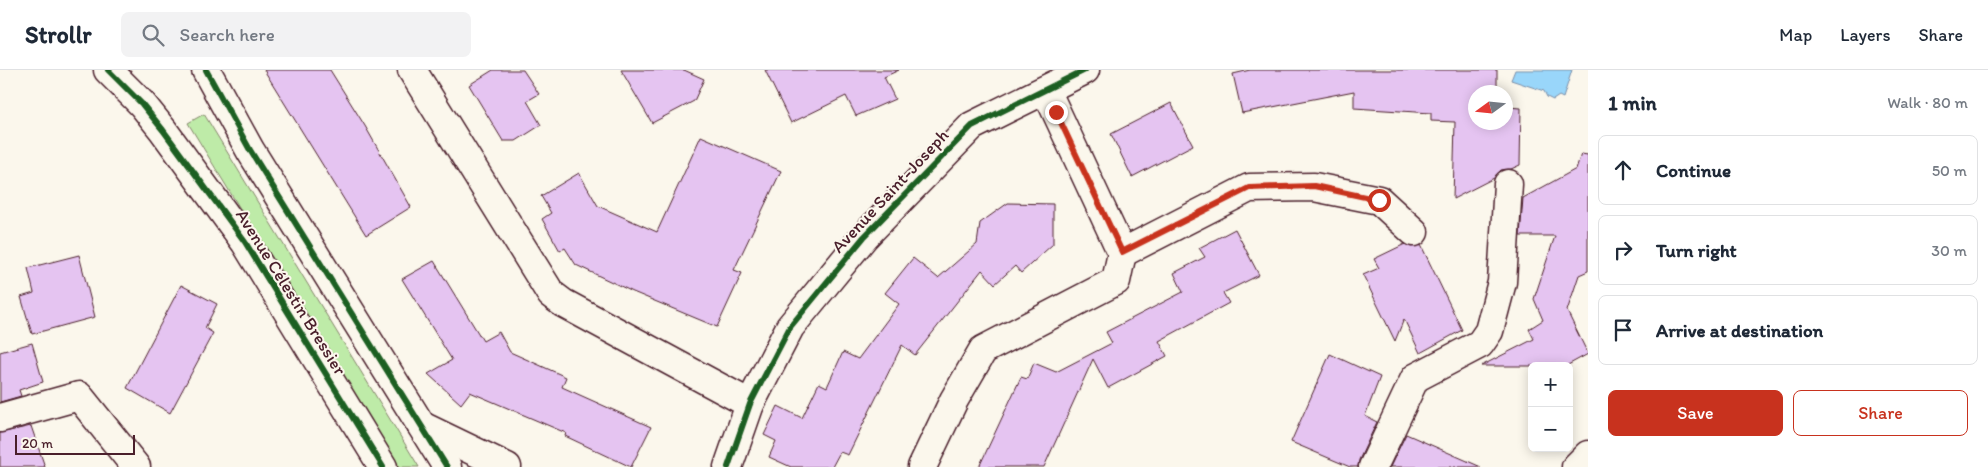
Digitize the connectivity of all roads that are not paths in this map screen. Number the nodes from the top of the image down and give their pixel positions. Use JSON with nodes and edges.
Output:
{"nodes":[{"id":1,"x":108,"y":70,"type":"edge"},
{"id":2,"x":206,"y":70,"type":"edge"},
{"id":3,"x":412,"y":70,"type":"edge"},
{"id":4,"x":1086,"y":70,"type":"edge"},
{"id":5,"x":1046,"y":90,"type":"junction"},
{"id":6,"x":1508,"y":184,"type":"dead end"},
{"id":7,"x":1414,"y":232,"type":"dead end"},
{"id":8,"x":1122,"y":252,"type":"junction"},
{"id":9,"x":750,"y":404,"type":"junction"},
{"id":10,"x":0,"y":418,"type":"edge"},
{"id":11,"x":422,"y":426,"type":"junction"},
{"id":12,"x":1588,"y":455,"type":"edge"},
{"id":13,"x":136,"y":467,"type":"edge"},
{"id":14,"x":383,"y":467,"type":"edge"},
{"id":15,"x":447,"y":467,"type":"edge"},
{"id":16,"x":507,"y":467,"type":"edge"},
{"id":17,"x":728,"y":467,"type":"edge"},
{"id":18,"x":922,"y":467,"type":"edge"},
{"id":19,"x":1373,"y":467,"type":"edge"},
{"id":20,"x":1576,"y":467,"type":"edge"}],
"edges":[{"from":1,"to":14,"type":"street","name":"Avenue Célestin Bressier"},
{"from":2,"to":11,"type":"street"},
{"from":3,"to":9,"type":"street"},
{"from":4,"to":5,"type":"street","name":"Avenue Saint-Joseph"},
{"from":5,"to":8,"type":"street"},
{"from":5,"to":9,"type":"street","name":"Avenue Saint-Joseph"},
{"from":6,"to":19,"type":"street"},
{"from":7,"to":8,"type":"street"},
{"from":8,"to":18,"type":"street"},
{"from":9,"to":17,"type":"street","name":"Avenue Saint-Joseph"},
{"from":10,"to":13,"type":"street"},
{"from":11,"to":15,"type":"street"},
{"from":11,"to":16,"type":"street"},
{"from":12,"to":20,"type":"street"}]}
